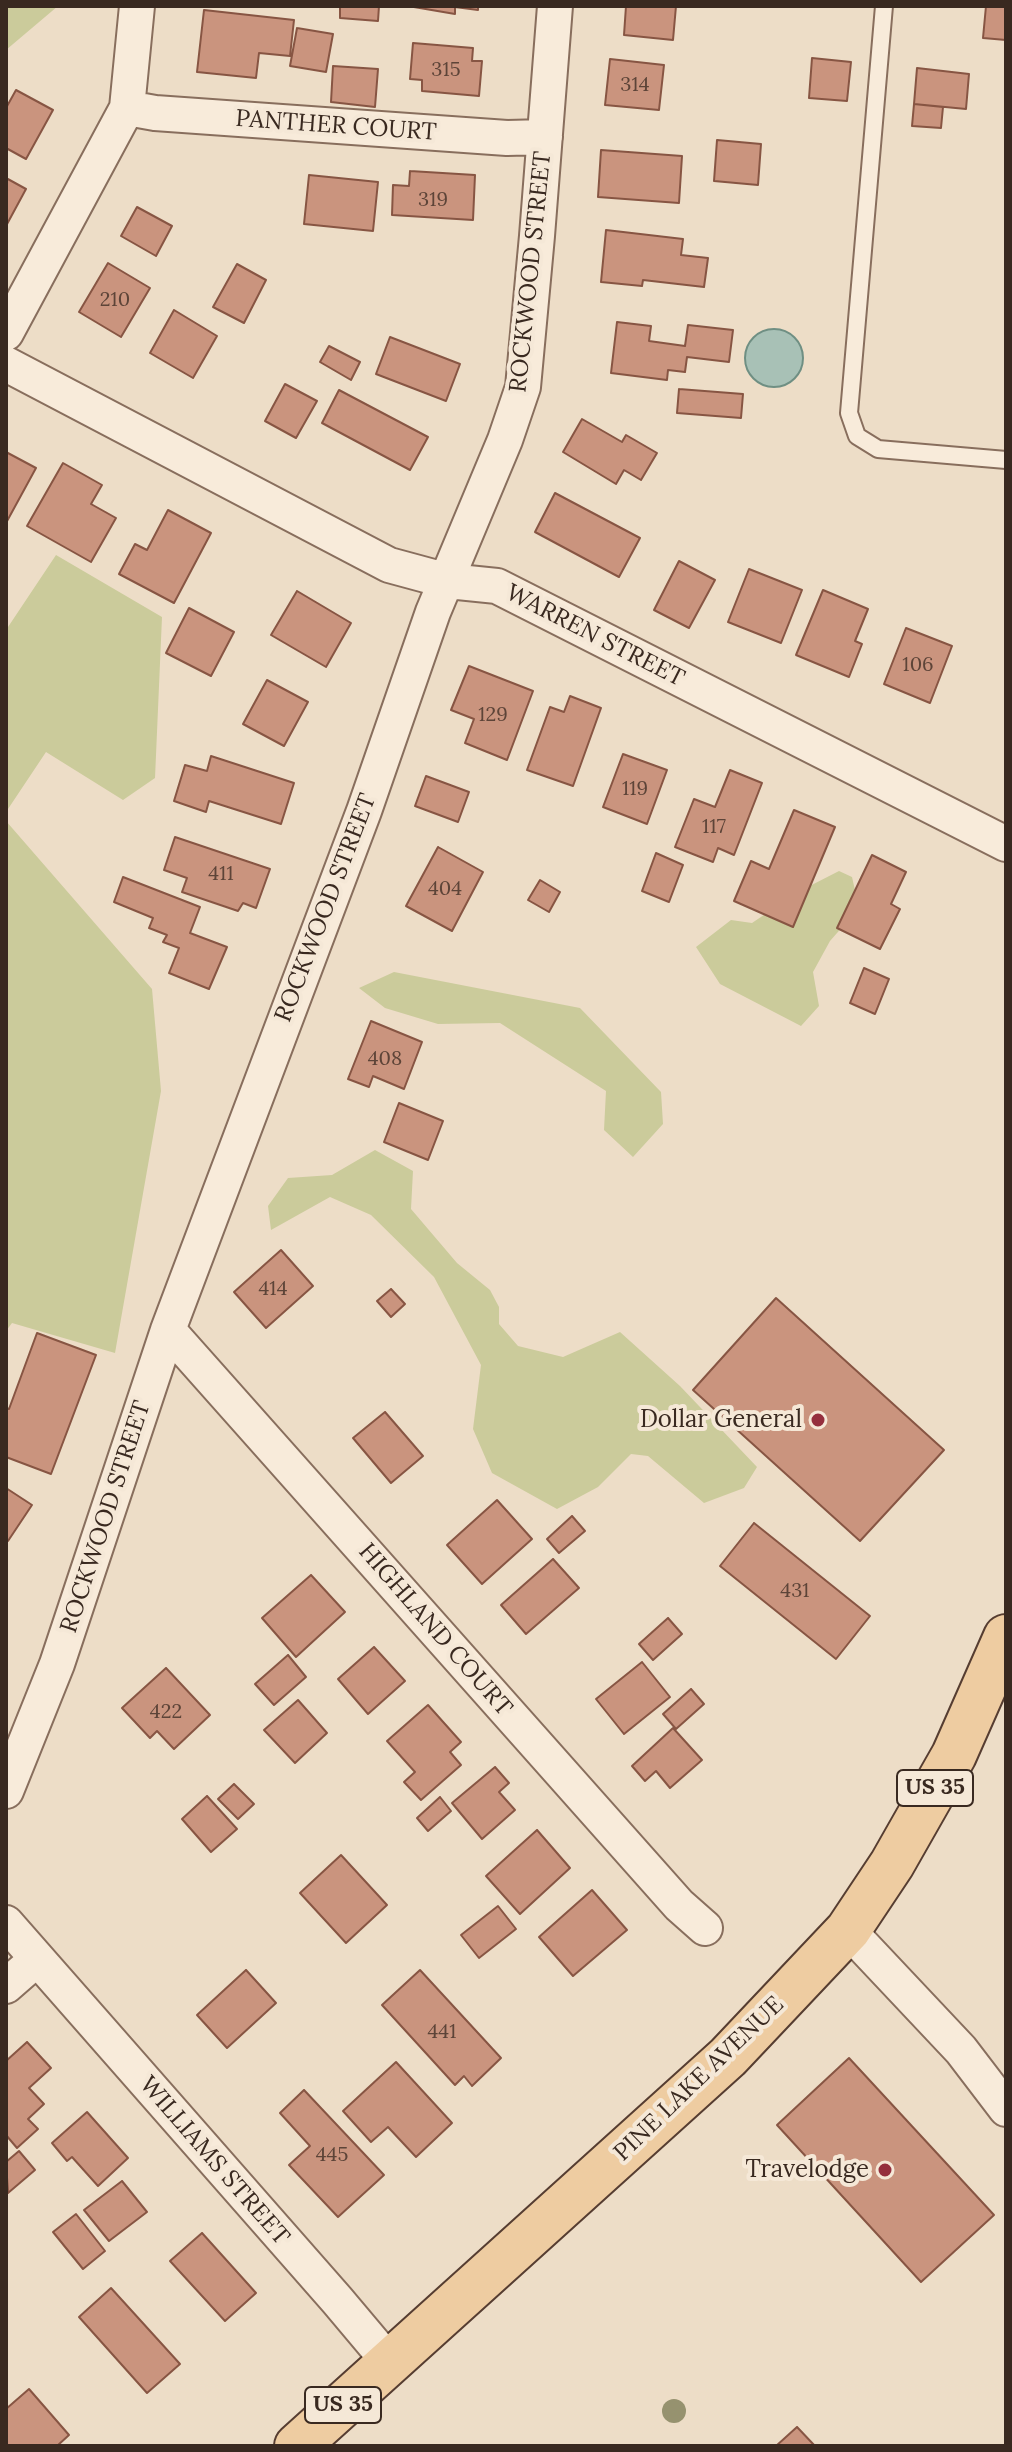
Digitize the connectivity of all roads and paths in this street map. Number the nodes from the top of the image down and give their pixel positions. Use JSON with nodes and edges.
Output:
{"nodes":[{"id":1,"x":137,"y":6,"type":"edge"},
{"id":2,"x":555,"y":6,"type":"edge"},
{"id":3,"x":884,"y":6,"type":"edge"},
{"id":4,"x":127,"y":108,"type":"junction"},
{"id":5,"x":545,"y":137,"type":"junction"},
{"id":6,"x":6,"y":333,"type":"edge"},
{"id":7,"x":6,"y":364,"type":"edge"},
{"id":8,"x":1006,"y":460,"type":"edge"},
{"id":9,"x":448,"y":581,"type":"junction"},
{"id":10,"x":1006,"y":844,"type":"edge"},
{"id":11,"x":168,"y":1330,"type":"junction"},
{"id":12,"x":1006,"y":1637,"type":"edge"},
{"id":13,"x":6,"y":1791,"type":"edge"},
{"id":14,"x":6,"y":1923,"type":"edge"},
{"id":15,"x":705,"y":1928,"type":"dead end"},
{"id":16,"x":848,"y":1930,"type":"junction"},
{"id":17,"x":37,"y":1959,"type":"junction"},
{"id":18,"x":6,"y":1986,"type":"edge"},
{"id":19,"x":1006,"y":2109,"type":"edge"},
{"id":20,"x":390,"y":2363,"type":"junction"},
{"id":21,"x":297,"y":2446,"type":"edge"}],
"edges":[{"from":1,"to":4,"type":"street"},
{"from":2,"to":5,"type":"street","name":"ROCKWOOD STREET"},
{"from":3,"to":8,"type":"lane"},
{"from":4,"to":5,"type":"street","name":"PANTHER COURT"},
{"from":4,"to":6,"type":"street"},
{"from":5,"to":9,"type":"street","name":"ROCKWOOD STREET"},
{"from":7,"to":9,"type":"street","name":"WARREN STREET"},
{"from":9,"to":10,"type":"street","name":"WARREN STREET"},
{"from":9,"to":11,"type":"street","name":"ROCKWOOD STREET"},
{"from":11,"to":13,"type":"street","name":"ROCKWOOD STREET"},
{"from":11,"to":15,"type":"street","name":"HIGHLAND COURT"},
{"from":12,"to":16,"type":"main road","name":"PINE LAKE AVENUE","number":"US 35"},
{"from":14,"to":17,"type":"street"},
{"from":16,"to":19,"type":"street"},
{"from":16,"to":20,"type":"main road","name":"PINE LAKE AVENUE","number":"US 35"},
{"from":17,"to":18,"type":"street"},
{"from":17,"to":20,"type":"street","name":"WILLIAMS STREET"},
{"from":20,"to":21,"type":"main road","name":"PINE LAKE AVENUE","number":"US 35"}]}
